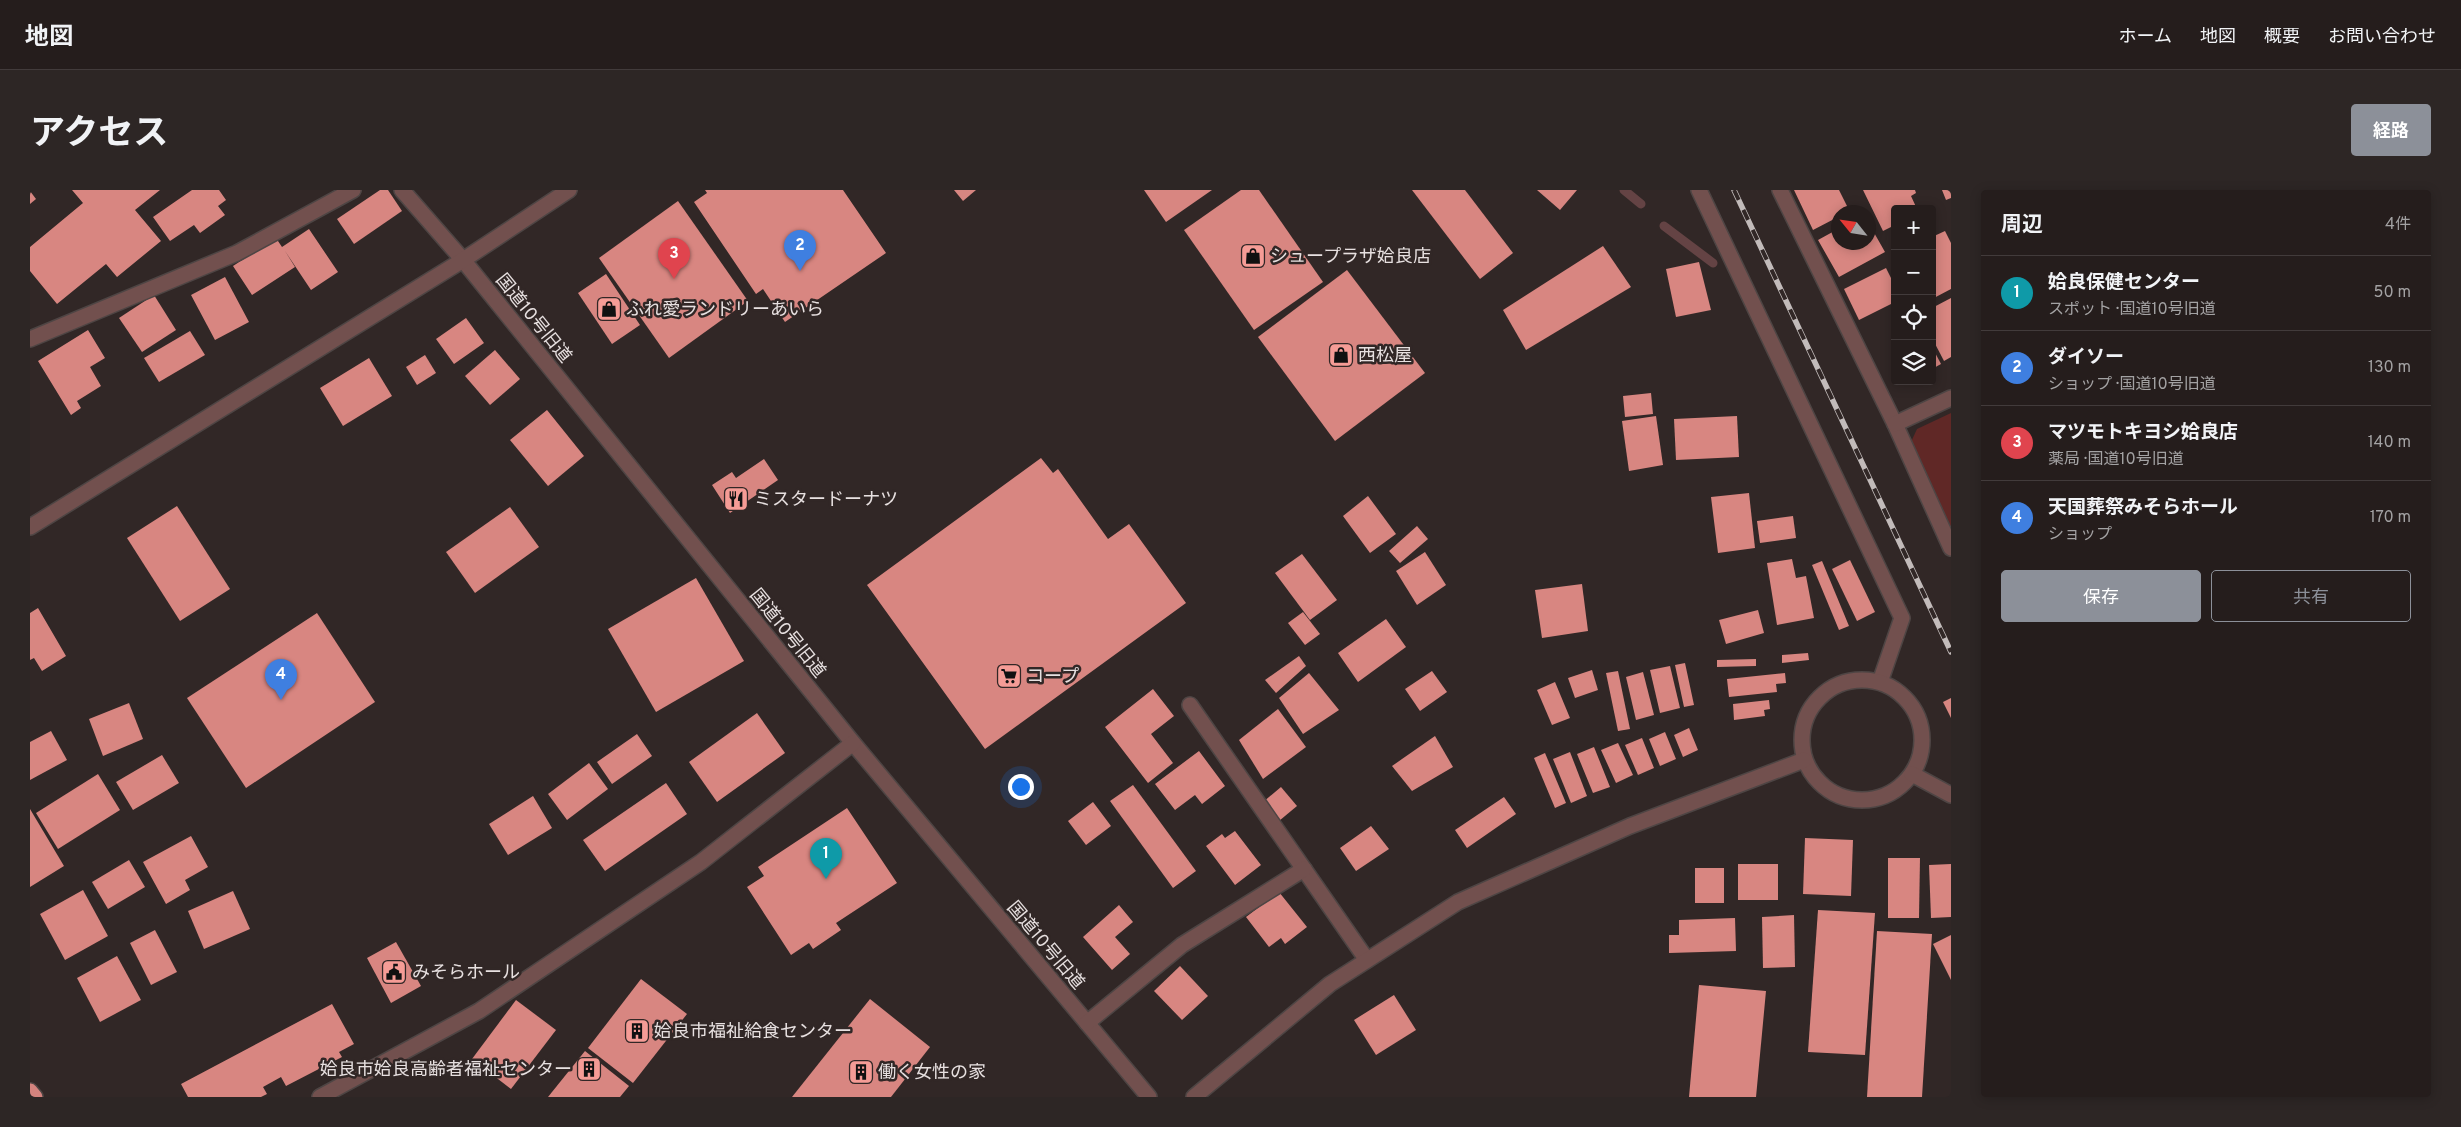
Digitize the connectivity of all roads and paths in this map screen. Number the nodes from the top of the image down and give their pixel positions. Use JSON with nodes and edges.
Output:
{"nodes":[{"id":1,"x":353,"y":190,"type":"edge"},
{"id":2,"x":402,"y":190,"type":"edge"},
{"id":3,"x":569,"y":190,"type":"edge"},
{"id":4,"x":1699,"y":190,"type":"edge"},
{"id":5,"x":1780,"y":190,"type":"edge"},
{"id":6,"x":462,"y":260,"type":"junction"},
{"id":7,"x":30,"y":339,"type":"edge"},
{"id":8,"x":1951,"y":398,"type":"edge"},
{"id":9,"x":1895,"y":424,"type":"junction"},
{"id":10,"x":30,"y":527,"type":"edge"},
{"id":11,"x":1951,"y":548,"type":"edge"},
{"id":12,"x":1880,"y":682,"type":"junction"},
{"id":13,"x":1190,"y":705,"type":"dead end"},
{"id":14,"x":853,"y":743,"type":"junction"},
{"id":15,"x":1804,"y":760,"type":"junction"},
{"id":16,"x":1912,"y":774,"type":"junction"},
{"id":17,"x":1951,"y":795,"type":"edge"},
{"id":18,"x":1304,"y":868,"type":"junction"},
{"id":19,"x":1366,"y":960,"type":"junction"},
{"id":20,"x":1087,"y":1023,"type":"junction"},
{"id":21,"x":30,"y":1091,"type":"edge"},
{"id":22,"x":34,"y":1097,"type":"edge"},
{"id":23,"x":320,"y":1097,"type":"edge"},
{"id":24,"x":1149,"y":1097,"type":"edge"},
{"id":25,"x":1194,"y":1097,"type":"edge"}],
"edges":[{"from":1,"to":7,"type":"street"},
{"from":2,"to":6,"type":"street","name":"国道10号旧道"},
{"from":3,"to":6,"type":"street"},
{"from":4,"to":12,"type":"street"},
{"from":5,"to":9,"type":"street"},
{"from":6,"to":10,"type":"street"},
{"from":6,"to":14,"type":"street","name":"国道10号旧道"},
{"from":8,"to":9,"type":"street"},
{"from":9,"to":11,"type":"street"},
{"from":12,"to":15,"type":"street"},
{"from":12,"to":16,"type":"street"},
{"from":13,"to":18,"type":"street"},
{"from":14,"to":20,"type":"street","name":"国道10号旧道"},
{"from":14,"to":23,"type":"street"},
{"from":15,"to":16,"type":"street"},
{"from":15,"to":19,"type":"street"},
{"from":16,"to":17,"type":"street"},
{"from":18,"to":19,"type":"street"},
{"from":18,"to":20,"type":"street"},
{"from":19,"to":25,"type":"street"},
{"from":20,"to":24,"type":"street","name":"国道10号旧道"},
{"from":21,"to":22,"type":"highway"}]}
